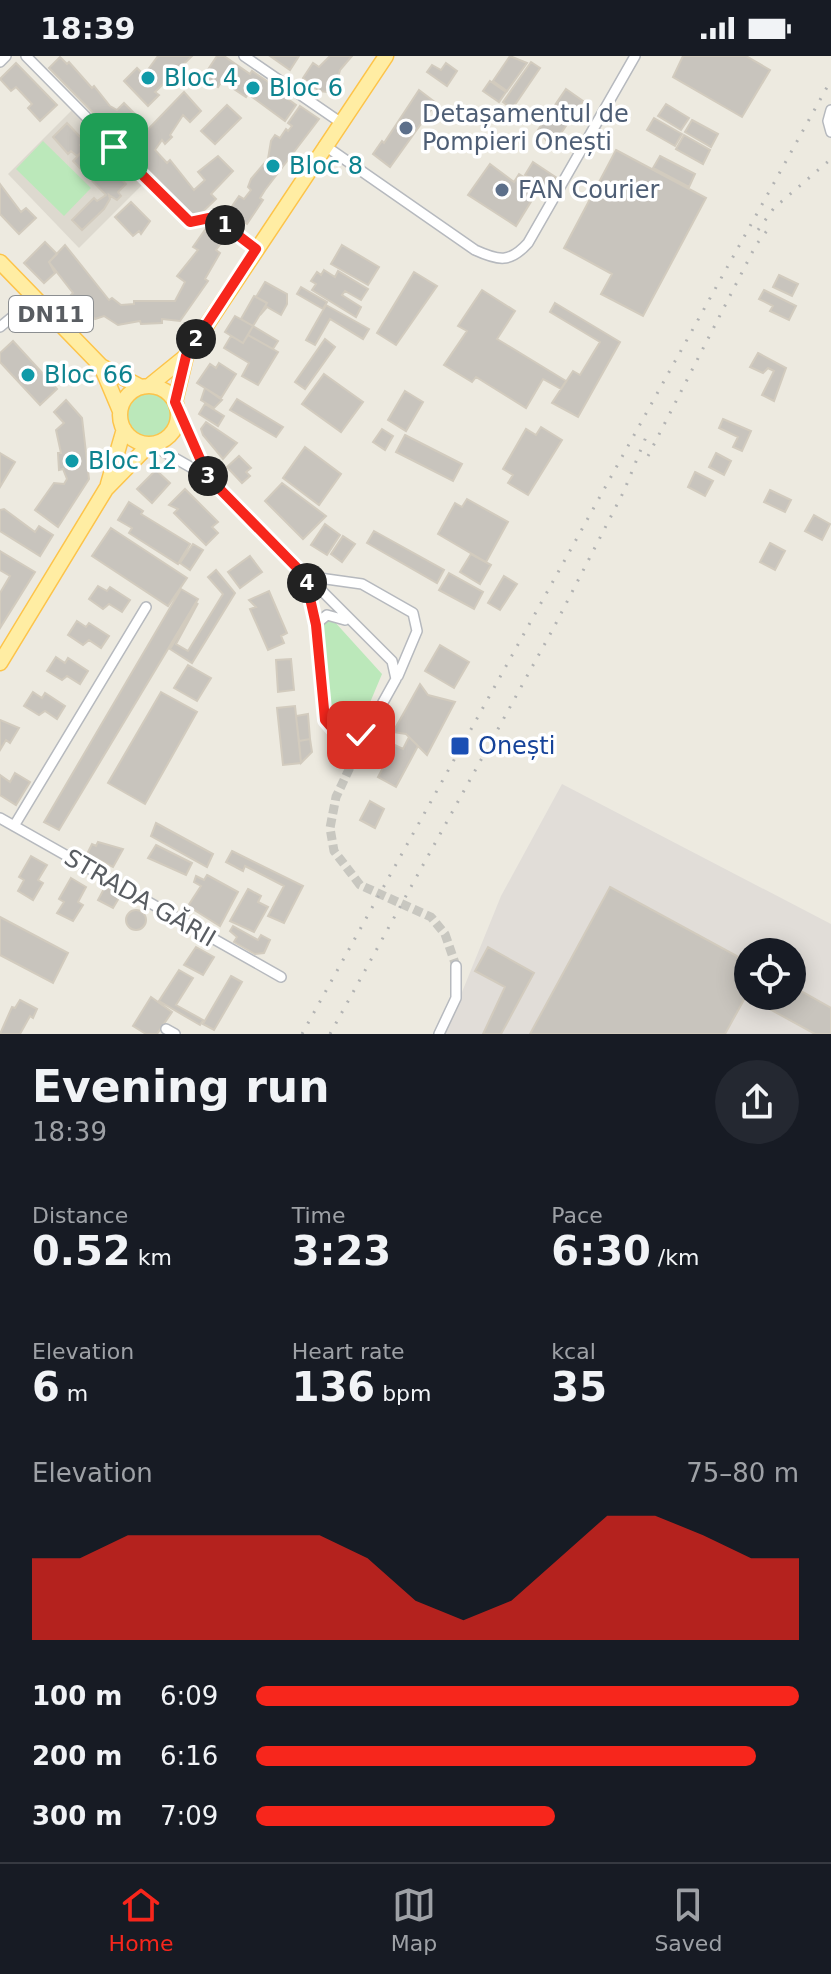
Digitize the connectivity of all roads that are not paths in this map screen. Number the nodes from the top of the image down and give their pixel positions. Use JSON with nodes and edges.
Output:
{"nodes":[{"id":1,"x":6,"y":56,"type":"edge"},
{"id":2,"x":26,"y":56,"type":"edge"},
{"id":3,"x":244,"y":56,"type":"edge"},
{"id":4,"x":386,"y":56,"type":"edge"},
{"id":5,"x":635,"y":56,"type":"edge"},
{"id":6,"x":0,"y":62,"type":"edge"},
{"id":7,"x":831,"y":110,"type":"edge"},
{"id":8,"x":340,"y":122,"type":"junction"},
{"id":9,"x":831,"y":132,"type":"edge"},
{"id":10,"x":324,"y":145,"type":"junction"},
{"id":11,"x":256,"y":249,"type":"junction"},
{"id":12,"x":0,"y":262,"type":"edge"},
{"id":13,"x":35,"y":298,"type":"junction"},
{"id":14,"x":0,"y":327,"type":"edge"},
{"id":15,"x":186,"y":356,"type":"junction"},
{"id":16,"x":101,"y":366,"type":"junction"},
{"id":17,"x":145,"y":386,"type":"junction"},
{"id":18,"x":176,"y":406,"type":"junction"},
{"id":19,"x":120,"y":411,"type":"junction"},
{"id":20,"x":124,"y":429,"type":"junction"},
{"id":21,"x":150,"y":444,"type":"junction"},
{"id":22,"x":208,"y":477,"type":"junction"},
{"id":23,"x":106,"y":489,"type":"junction"},
{"id":24,"x":305,"y":576,"type":"junction"},
{"id":25,"x":146,"y":607,"type":"dead end"},
{"id":26,"x":348,"y":621,"type":"junction"},
{"id":27,"x":316,"y":624,"type":"junction"},
{"id":28,"x":0,"y":663,"type":"edge"},
{"id":29,"x":396,"y":679,"type":"junction"},
{"id":30,"x":0,"y":818,"type":"edge"},
{"id":31,"x":14,"y":826,"type":"junction"},
{"id":32,"x":456,"y":966,"type":"tunnel mouth"},
{"id":33,"x":281,"y":977,"type":"dead end"},
{"id":34,"x":439,"y":1034,"type":"edge"}],
"edges":[{"from":1,"to":6,"type":"street"},
{"from":2,"to":11,"type":"street"},
{"from":3,"to":8,"type":"street"},
{"from":4,"to":8,"type":"main road"},
{"from":5,"to":10,"type":"street"},
{"from":7,"to":9,"type":"street"},
{"from":8,"to":10,"type":"main road"},
{"from":10,"to":11,"type":"main road"},
{"from":11,"to":15,"type":"main road"},
{"from":12,"to":13,"type":"main road","number":"DN11"},
{"from":13,"to":14,"type":"street"},
{"from":13,"to":16,"type":"main road","number":"DN11"},
{"from":15,"to":17,"type":"main road"},
{"from":15,"to":18,"type":"main road"},
{"from":16,"to":17,"type":"main road","number":"DN11"},
{"from":16,"to":19,"type":"main road","number":"DN11"},
{"from":17,"to":18,"type":"main road","number":"DN11"},
{"from":17,"to":19,"type":"main road"},
{"from":18,"to":21,"type":"main road"},
{"from":18,"to":22,"type":"street"},
{"from":19,"to":20,"type":"main road","number":"DN11"},
{"from":20,"to":21,"type":"main road"},
{"from":20,"to":23,"type":"main road"},
{"from":21,"to":22,"type":"street"},
{"from":21,"to":23,"type":"main road"},
{"from":22,"to":24,"type":"street"},
{"from":23,"to":28,"type":"main road"},
{"from":24,"to":26,"type":"street"},
{"from":24,"to":27,"type":"street"},
{"from":24,"to":29,"type":"street"},
{"from":25,"to":31,"type":"street"},
{"from":26,"to":27,"type":"street"},
{"from":26,"to":29,"type":"street"},
{"from":27,"to":29,"type":"street"},
{"from":30,"to":31,"type":"street","name":"STRADA GĂRII"},
{"from":31,"to":33,"type":"street","name":"STRADA GĂRII"},
{"from":32,"to":34,"type":"street"}]}
